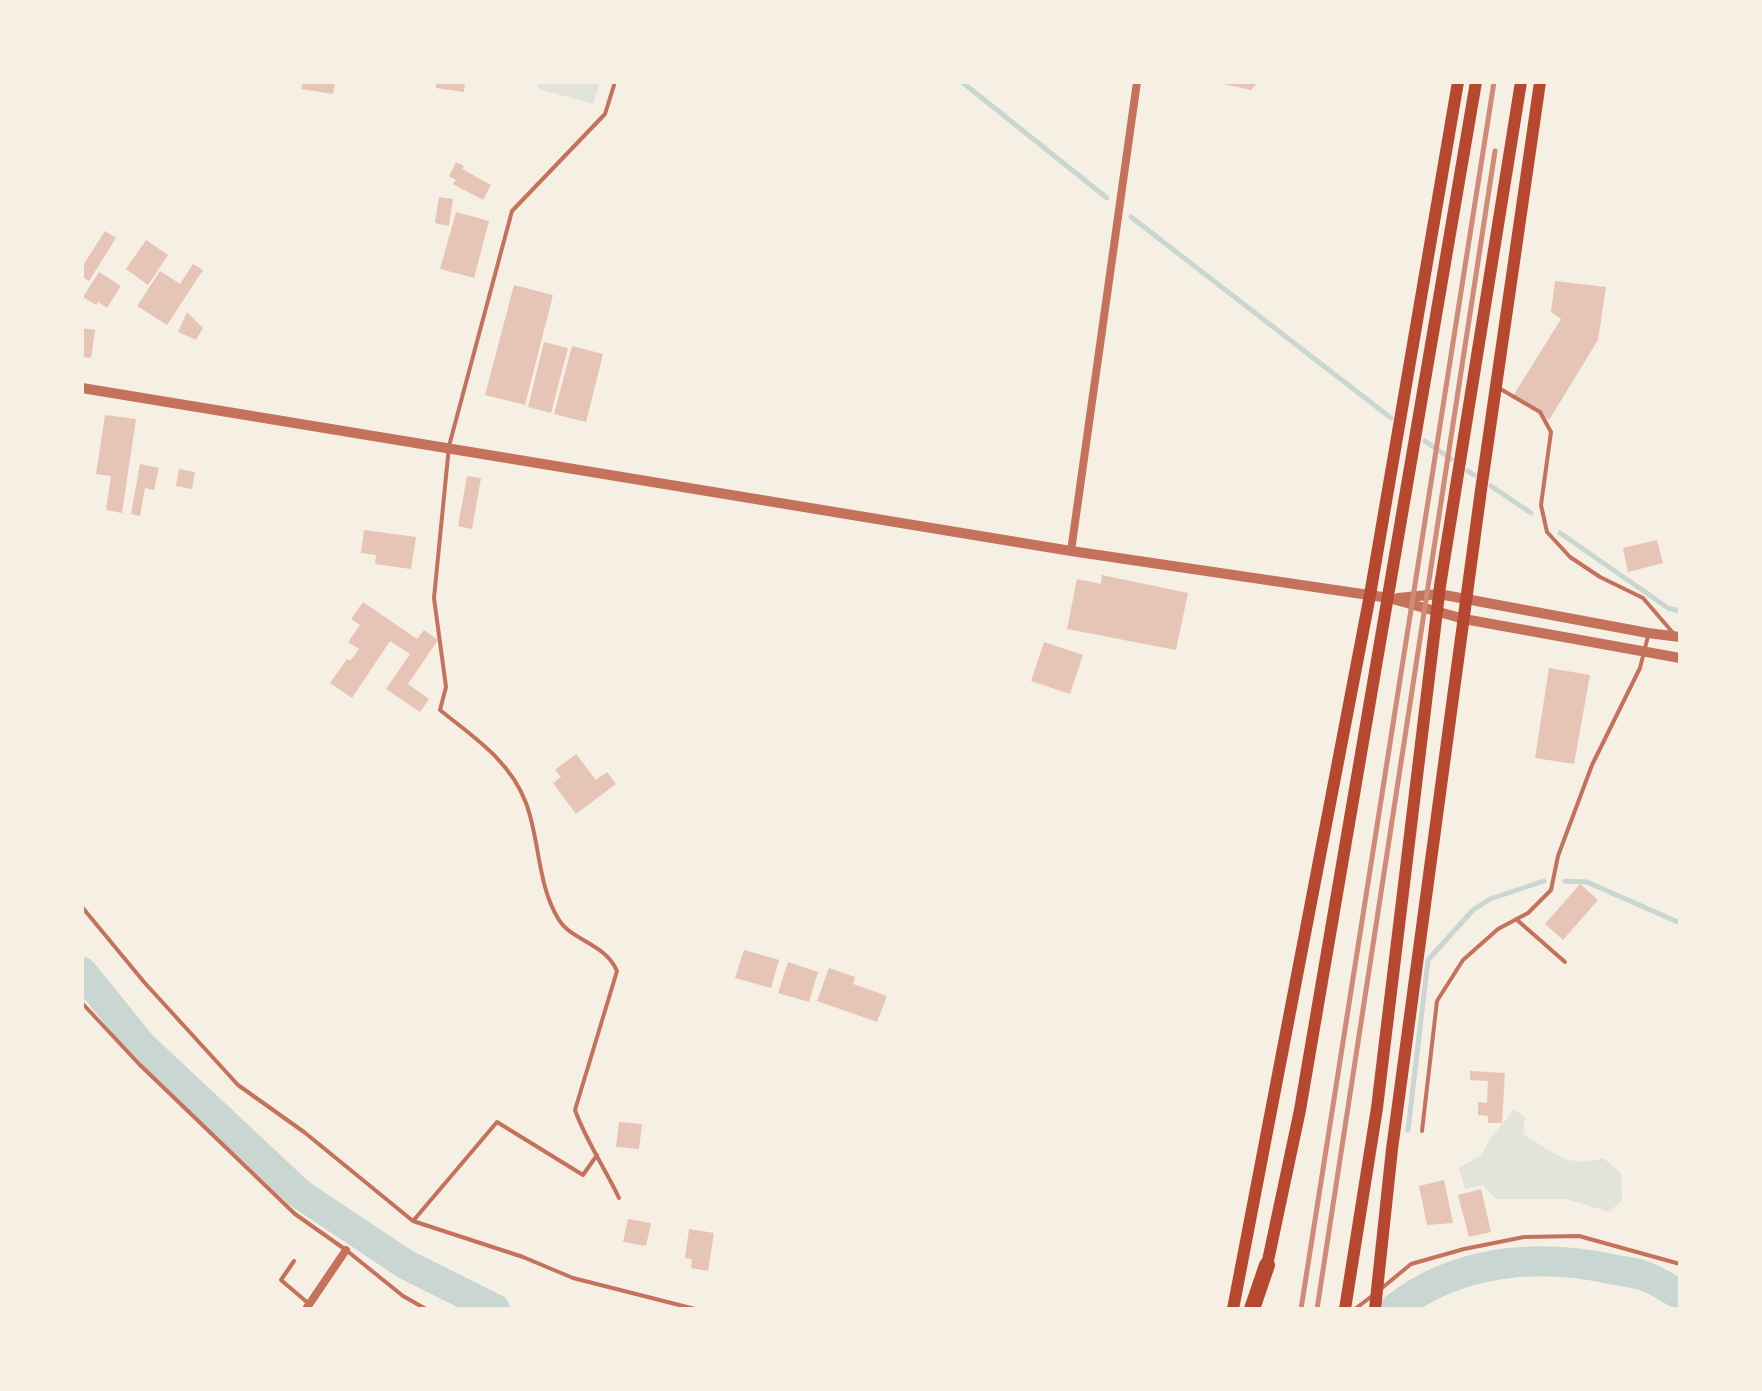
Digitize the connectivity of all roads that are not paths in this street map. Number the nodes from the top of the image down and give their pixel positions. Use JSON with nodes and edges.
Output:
{"nodes":[{"id":1,"x":615,"y":82,"type":"edge"},
{"id":2,"x":1137,"y":82,"type":"edge"},
{"id":3,"x":1458,"y":82,"type":"edge"},
{"id":4,"x":1475,"y":82,"type":"edge"},
{"id":5,"x":1522,"y":82,"type":"edge"},
{"id":6,"x":1540,"y":82,"type":"edge"},
{"id":7,"x":1496,"y":387,"type":"junction"},
{"id":8,"x":82,"y":388,"type":"edge"},
{"id":9,"x":449,"y":446,"type":"junction"},
{"id":10,"x":1071,"y":551,"type":"junction"},
{"id":11,"x":1439,"y":594,"type":"junction"},
{"id":12,"x":1370,"y":595,"type":"junction"},
{"id":13,"x":1389,"y":598,"type":"junction"},
{"id":14,"x":1467,"y":598,"type":"junction"},
{"id":15,"x":1437,"y":613,"type":"junction"},
{"id":16,"x":1464,"y":619,"type":"junction"},
{"id":17,"x":1648,"y":633,"type":"junction"},
{"id":18,"x":1678,"y":636,"type":"edge"},
{"id":19,"x":1645,"y":653,"type":"junction"},
{"id":20,"x":1680,"y":658,"type":"edge"},
{"id":21,"x":82,"y":907,"type":"edge"},
{"id":22,"x":1516,"y":919,"type":"junction"},
{"id":23,"x":1565,"y":962,"type":"dead end"},
{"id":24,"x":82,"y":1003,"type":"edge"},
{"id":25,"x":1422,"y":1131,"type":"dead end"},
{"id":26,"x":597,"y":1155,"type":"junction"},
{"id":27,"x":619,"y":1198,"type":"dead end"},
{"id":28,"x":413,"y":1221,"type":"junction"},
{"id":29,"x":346,"y":1250,"type":"junction"},
{"id":30,"x":294,"y":1261,"type":"dead end"},
{"id":31,"x":1680,"y":1264,"type":"edge"},
{"id":32,"x":1267,"y":1265,"type":"junction"},
{"id":33,"x":307,"y":1306,"type":"edge"},
{"id":34,"x":426,"y":1309,"type":"edge"},
{"id":35,"x":695,"y":1309,"type":"edge"},
{"id":36,"x":1233,"y":1309,"type":"edge"},
{"id":37,"x":1252,"y":1309,"type":"edge"},
{"id":38,"x":1260,"y":1309,"type":"edge"},
{"id":39,"x":1345,"y":1309,"type":"edge"},
{"id":40,"x":1355,"y":1309,"type":"edge"},
{"id":41,"x":1375,"y":1309,"type":"edge"}],
"edges":[{"from":1,"to":9,"type":"lane"},
{"from":2,"to":10,"type":"street"},
{"from":3,"to":12,"type":"main road"},
{"from":4,"to":13,"type":"main road"},
{"from":5,"to":11,"type":"main road"},
{"from":6,"to":7,"type":"main road"},
{"from":7,"to":14,"type":"main road"},
{"from":7,"to":18,"type":"lane"},
{"from":8,"to":9,"type":"street"},
{"from":9,"to":10,"type":"street"},
{"from":9,"to":26,"type":"lane"},
{"from":10,"to":12,"type":"street"},
{"from":11,"to":13,"type":"street"},
{"from":11,"to":14,"type":"street"},
{"from":11,"to":15,"type":"main road"},
{"from":12,"to":13,"type":"street"},
{"from":12,"to":36,"type":"main road"},
{"from":13,"to":15,"type":"street"},
{"from":13,"to":32,"type":"main road"},
{"from":14,"to":16,"type":"main road"},
{"from":14,"to":17,"type":"street"},
{"from":15,"to":16,"type":"street"},
{"from":15,"to":39,"type":"main road"},
{"from":16,"to":19,"type":"street"},
{"from":16,"to":41,"type":"main road"},
{"from":17,"to":18,"type":"street"},
{"from":17,"to":19,"type":"lane"},
{"from":19,"to":20,"type":"street"},
{"from":19,"to":22,"type":"lane"},
{"from":21,"to":28,"type":"lane"},
{"from":22,"to":23,"type":"lane"},
{"from":22,"to":25,"type":"lane"},
{"from":24,"to":29,"type":"lane"},
{"from":26,"to":27,"type":"lane"},
{"from":26,"to":28,"type":"lane"},
{"from":28,"to":35,"type":"lane"},
{"from":29,"to":33,"type":"street"},
{"from":29,"to":34,"type":"lane"},
{"from":30,"to":33,"type":"lane"},
{"from":31,"to":40,"type":"lane"},
{"from":32,"to":37,"type":"highway"},
{"from":32,"to":38,"type":"main road"}]}
